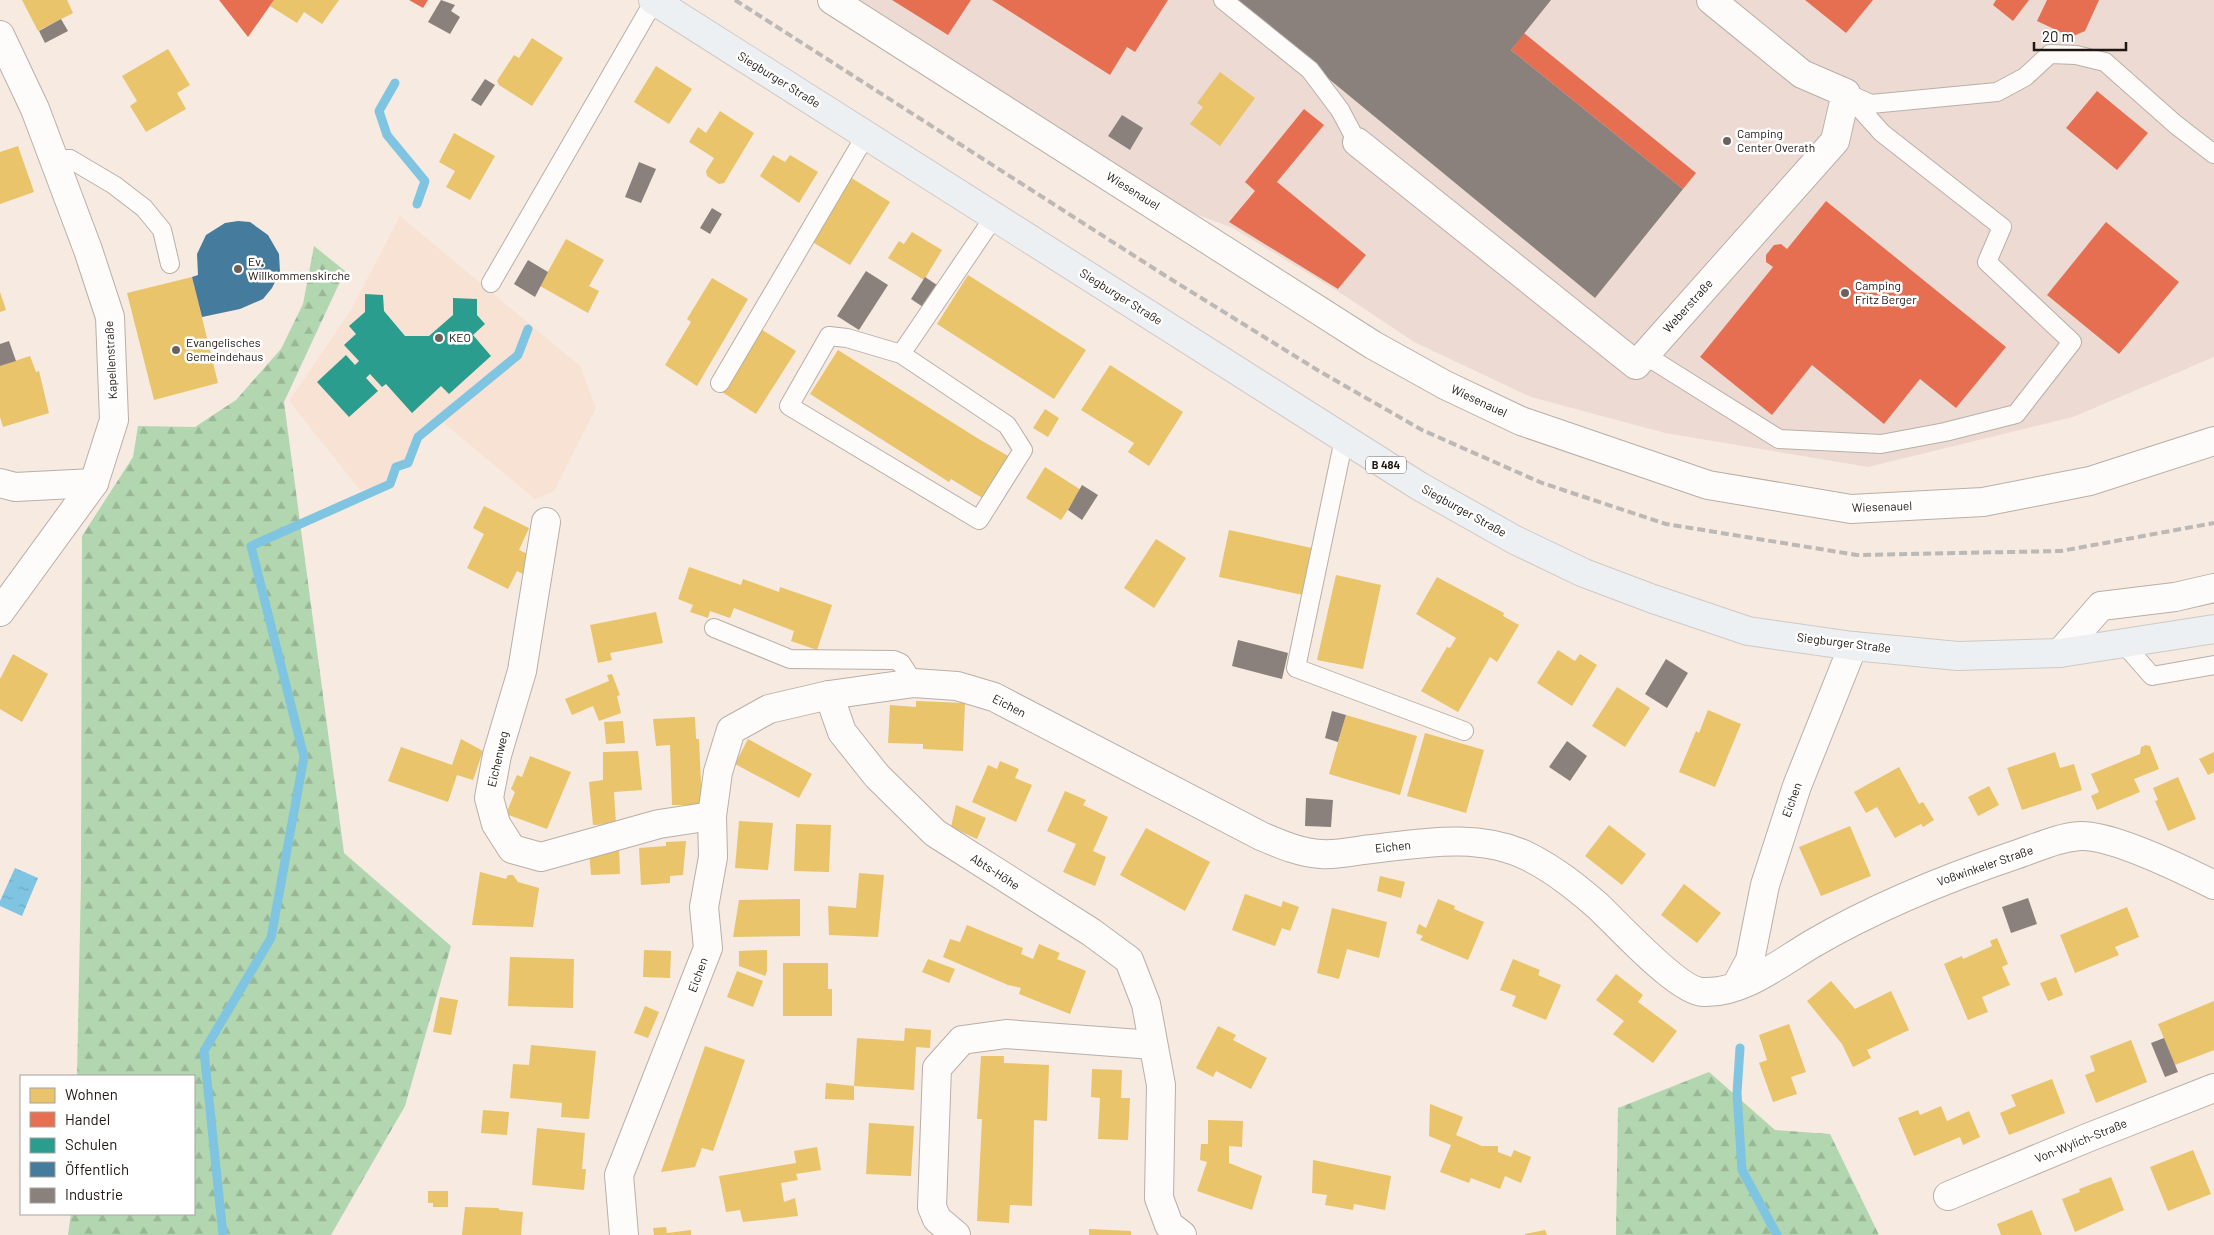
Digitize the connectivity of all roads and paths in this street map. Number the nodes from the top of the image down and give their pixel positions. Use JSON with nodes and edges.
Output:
{"nodes":[{"id":1,"x":654,"y":0,"type":"edge"},
{"id":2,"x":832,"y":0,"type":"edge"},
{"id":3,"x":1223,"y":0,"type":"edge"},
{"id":4,"x":1710,"y":0,"type":"edge"},
{"id":5,"x":0,"y":35,"type":"edge"},
{"id":6,"x":1846,"y":93,"type":"junction"},
{"id":7,"x":866,"y":135,"type":"junction"},
{"id":8,"x":1357,"y":142,"type":"joint"},
{"id":9,"x":2214,"y":154,"type":"edge"},
{"id":10,"x":54,"y":159,"type":"junction"},
{"id":11,"x":994,"y":217,"type":"junction"},
{"id":12,"x":170,"y":264,"type":"dead end"},
{"id":13,"x":490,"y":283,"type":"dead end"},
{"id":14,"x":901,"y":354,"type":"junction"},
{"id":15,"x":1645,"y":354,"type":"junction"},
{"id":16,"x":720,"y":383,"type":"dead end"},
{"id":17,"x":1344,"y":439,"type":"junction"},
{"id":18,"x":2214,"y":441,"type":"edge"},
{"id":19,"x":0,"y":483,"type":"edge"},
{"id":20,"x":94,"y":483,"type":"junction"},
{"id":21,"x":546,"y":522,"type":"dead end"},
{"id":22,"x":2214,"y":588,"type":"edge"},
{"id":23,"x":0,"y":612,"type":"edge"},
{"id":24,"x":714,"y":628,"type":"dead end"},
{"id":25,"x":2214,"y":628,"type":"edge"},
{"id":26,"x":2123,"y":642,"type":"junction"},
{"id":27,"x":1853,"y":646,"type":"junction"},
{"id":28,"x":2060,"y":653,"type":"junction"},
{"id":29,"x":2214,"y":665,"type":"edge"},
{"id":30,"x":914,"y":683,"type":"junction"},
{"id":31,"x":829,"y":695,"type":"junction"},
{"id":32,"x":1464,"y":731,"type":"dead end"},
{"id":33,"x":712,"y":816,"type":"junction"},
{"id":34,"x":2214,"y":885,"type":"edge"},
{"id":35,"x":1766,"y":972,"type":"joint"},
{"id":36,"x":1736,"y":986,"type":"junction"},
{"id":37,"x":1153,"y":1045,"type":"junction"},
{"id":38,"x":2214,"y":1088,"type":"edge"},
{"id":39,"x":1948,"y":1196,"type":"dead end"},
{"id":40,"x":624,"y":1235,"type":"edge"},
{"id":41,"x":956,"y":1235,"type":"edge"},
{"id":42,"x":1182,"y":1235,"type":"edge"}],
"edges":[{"from":1,"to":7,"type":"main road","name":"Siegburger Straße","number":"B 484"},
{"from":1,"to":13,"type":"lane","name":"Siegburger Straße"},
{"from":2,"to":18,"type":"street","name":"Wiesenauel"},
{"from":3,"to":8,"type":"lane"},
{"from":4,"to":6,"type":"street"},
{"from":5,"to":10,"type":"street","name":"Kapellenstraße"},
{"from":6,"to":9,"type":"lane"},
{"from":6,"to":15,"type":"street","name":"Weberstraße"},
{"from":6,"to":15,"type":"lane"},
{"from":7,"to":11,"type":"main road","name":"Siegburger Straße","number":"B 484"},
{"from":7,"to":16,"type":"lane"},
{"from":8,"to":15,"type":"street"},
{"from":10,"to":12,"type":"lane"},
{"from":10,"to":20,"type":"street","name":"Kapellenstraße"},
{"from":11,"to":14,"type":"lane"},
{"from":11,"to":17,"type":"main road","name":"Siegburger Straße","number":"B 484"},
{"from":14,"to":14,"type":"lane"},
{"from":17,"to":27,"type":"main road","name":"Siegburger Straße","number":"B 484"},
{"from":17,"to":32,"type":"lane"},
{"from":19,"to":20,"type":"street"},
{"from":20,"to":23,"type":"street","name":"Kapellenstraße"},
{"from":21,"to":33,"type":"street","name":"Eichenweg"},
{"from":22,"to":28,"type":"street"},
{"from":24,"to":30,"type":"lane"},
{"from":25,"to":26,"type":"main road","name":"Siegburger Straße","number":"B 484"},
{"from":26,"to":28,"type":"main road","name":"Siegburger Straße","number":"B 484"},
{"from":26,"to":29,"type":"lane"},
{"from":27,"to":28,"type":"main road","name":"Siegburger Straße","number":"B 484"},
{"from":27,"to":36,"type":"street","name":"Eichen"},
{"from":30,"to":31,"type":"street","name":"Eichen"},
{"from":30,"to":36,"type":"street","name":"Eichen"},
{"from":31,"to":33,"type":"street","name":"Eichen"},
{"from":31,"to":37,"type":"street","name":"Abts-Höhe"},
{"from":33,"to":40,"type":"street","name":"Eichen"},
{"from":34,"to":35,"type":"street","name":"Voßwinkeler Straße"},
{"from":35,"to":36,"type":"street","name":"Eichen"},
{"from":37,"to":41,"type":"street"},
{"from":37,"to":42,"type":"street","name":"Abts-Höhe"},
{"from":38,"to":39,"type":"street","name":"Von-Wylich-Straße"}]}
